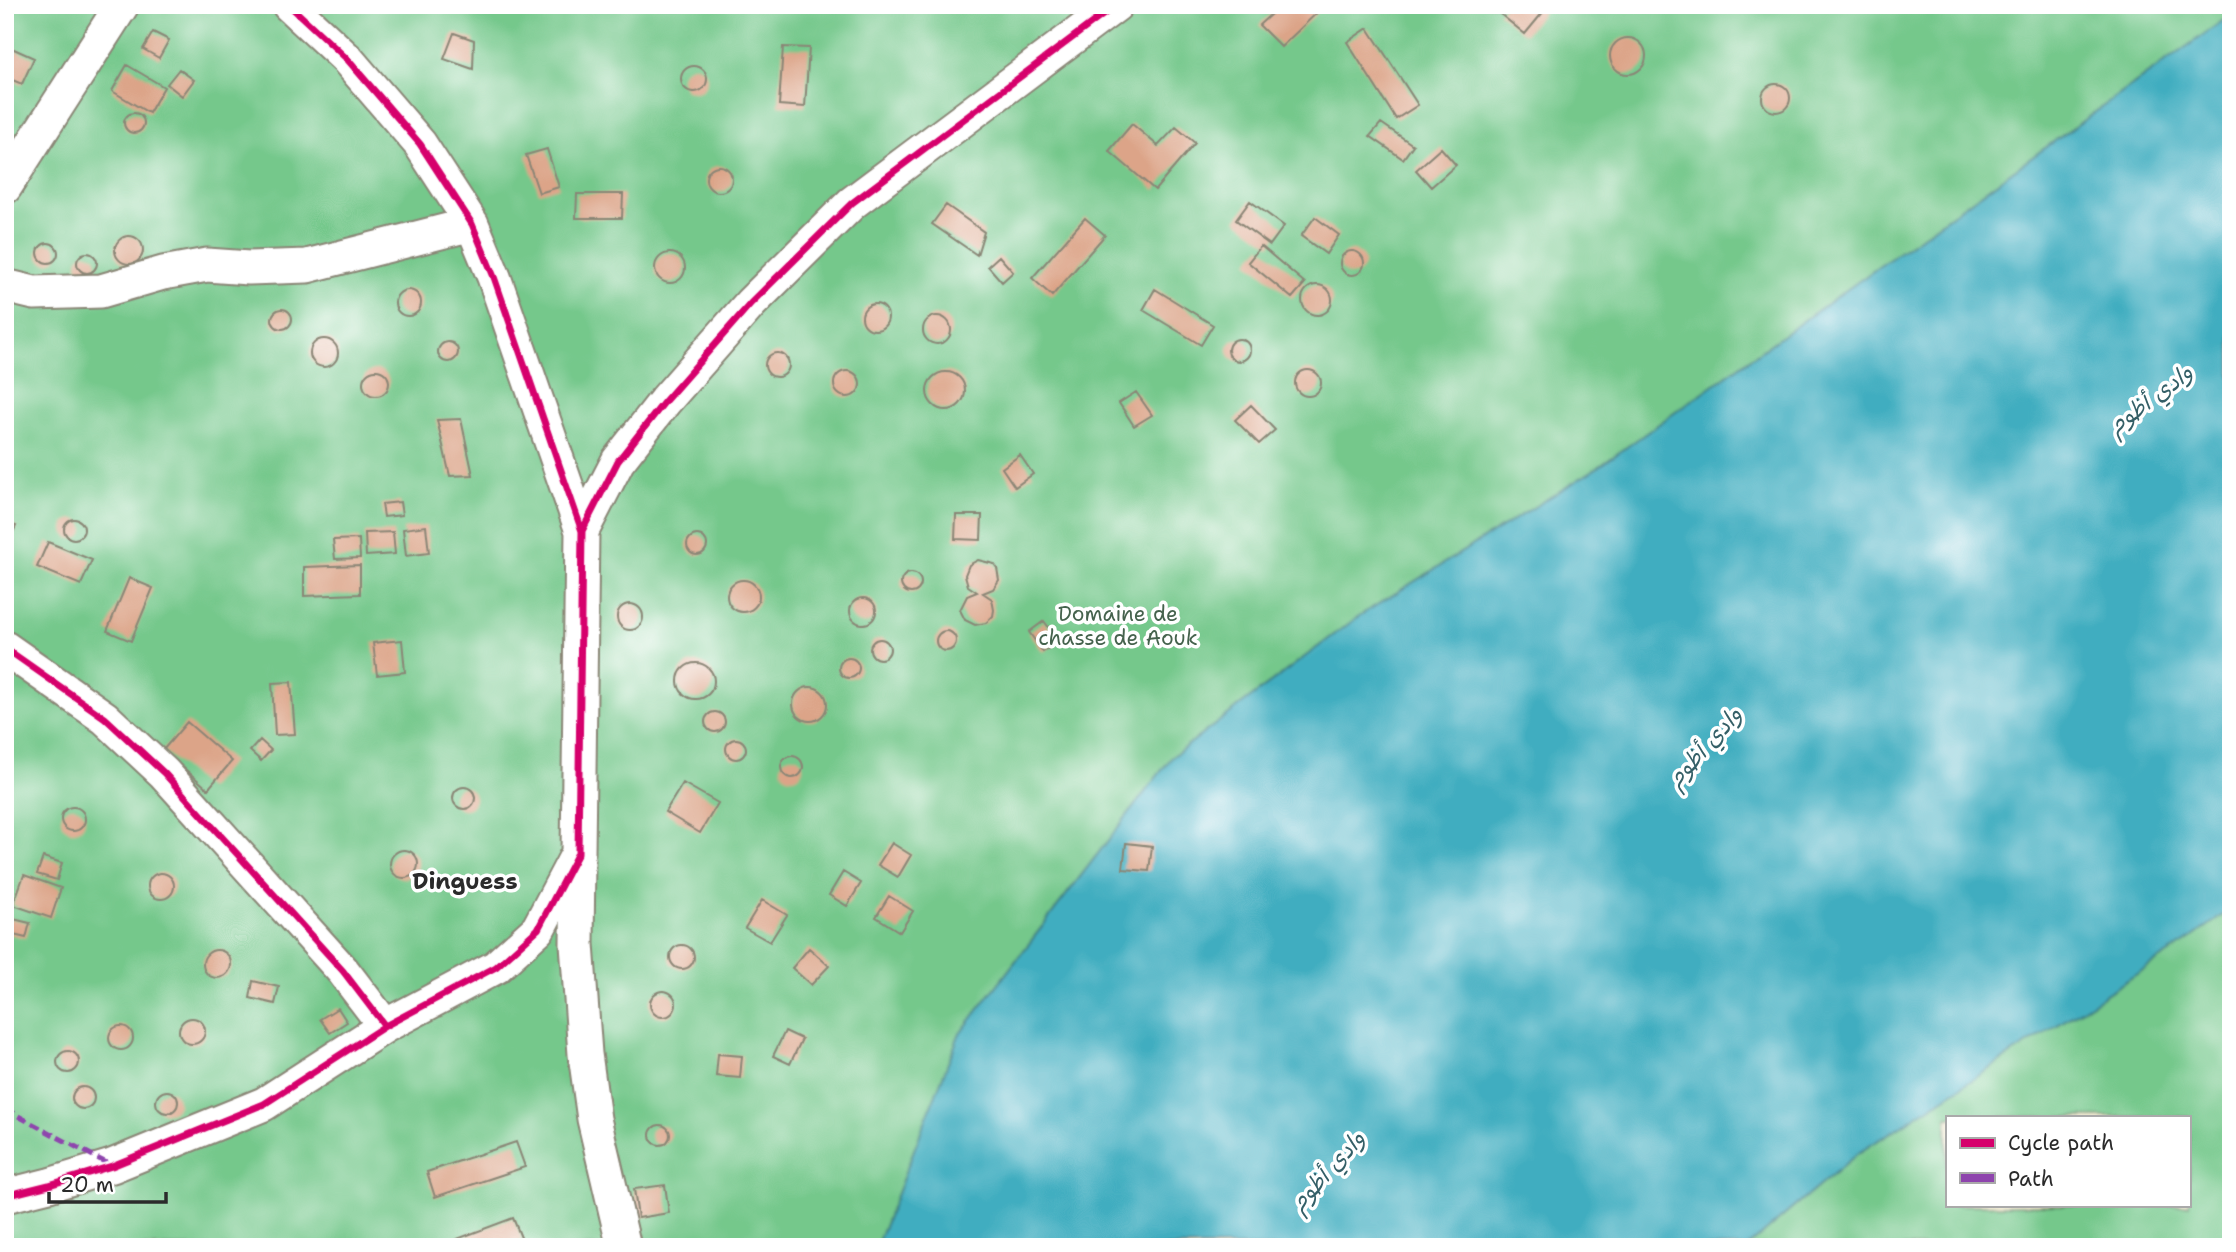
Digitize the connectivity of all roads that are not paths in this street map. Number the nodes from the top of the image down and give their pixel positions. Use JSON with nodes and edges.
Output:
{"nodes":[{"id":1,"x":122,"y":5,"type":"edge"},
{"id":2,"x":289,"y":5,"type":"edge"},
{"id":3,"x":1111,"y":7,"type":"edge"},
{"id":4,"x":5,"y":187,"type":"edge"},
{"id":5,"x":472,"y":224,"type":"junction"},
{"id":6,"x":5,"y":286,"type":"edge"},
{"id":7,"x":582,"y":531,"type":"junction"},
{"id":8,"x":5,"y":648,"type":"edge"},
{"id":9,"x":578,"y":853,"type":"junction"},
{"id":10,"x":385,"y":1026,"type":"junction"},
{"id":11,"x":5,"y":1196,"type":"edge"},
{"id":12,"x":624,"y":1247,"type":"edge"}],
"edges":[{"from":1,"to":4,"type":"street"},
{"from":2,"to":5,"type":"street"},
{"from":3,"to":7,"type":"street"},
{"from":5,"to":6,"type":"street"},
{"from":5,"to":7,"type":"street"},
{"from":7,"to":9,"type":"street"},
{"from":8,"to":10,"type":"street"},
{"from":9,"to":10,"type":"street"},
{"from":9,"to":12,"type":"street"},
{"from":10,"to":11,"type":"street"}]}
